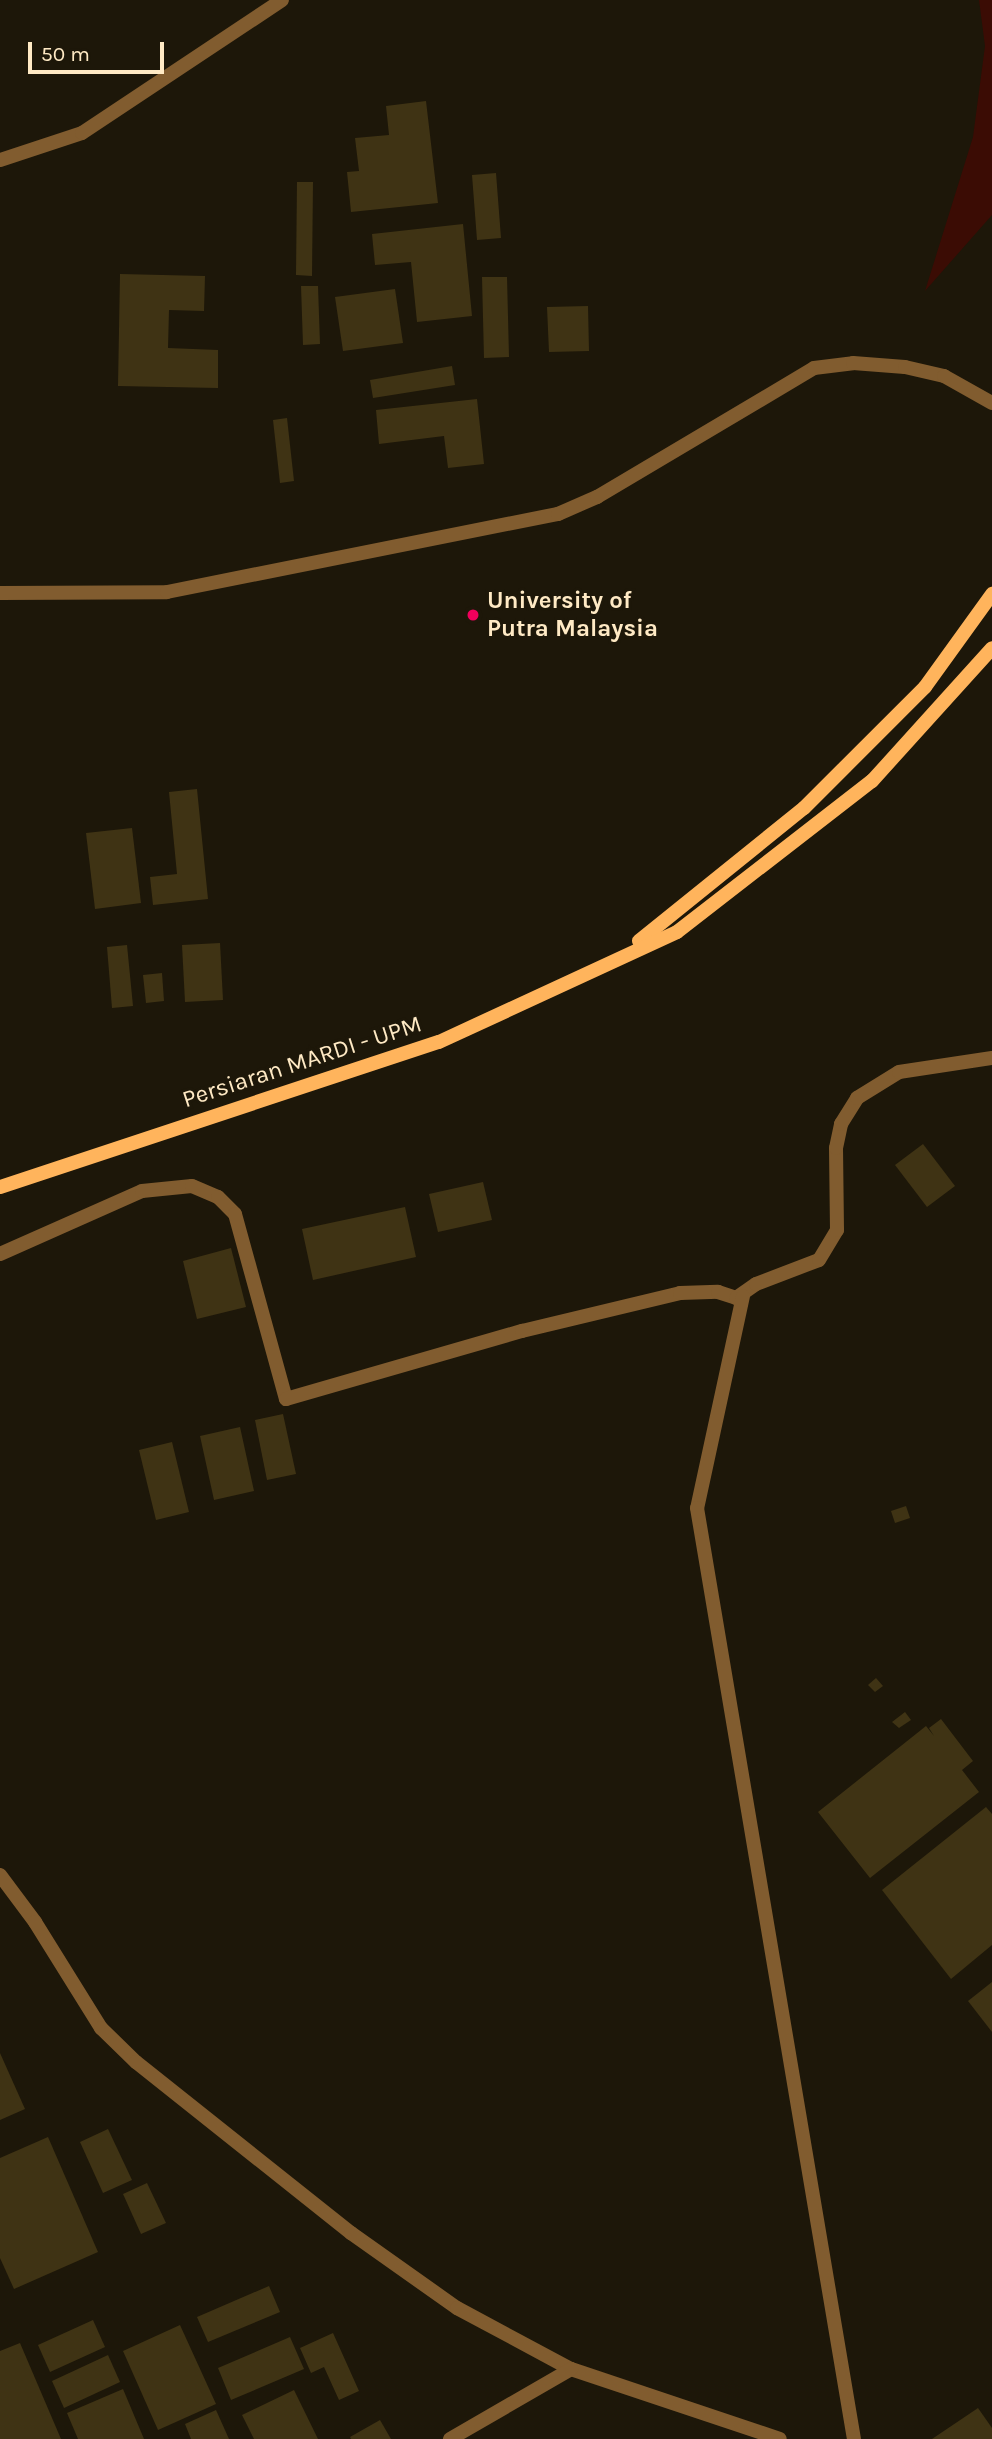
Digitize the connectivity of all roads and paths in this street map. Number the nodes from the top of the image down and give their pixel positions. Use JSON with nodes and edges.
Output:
{"nodes":[{"id":1,"x":282,"y":0,"type":"edge"},
{"id":2,"x":0,"y":160,"type":"edge"},
{"id":3,"x":991,"y":401,"type":"edge"},
{"id":4,"x":0,"y":593,"type":"edge"},
{"id":5,"x":992,"y":594,"type":"edge"},
{"id":6,"x":992,"y":648,"type":"edge"},
{"id":7,"x":609,"y":961,"type":"junction"},
{"id":8,"x":992,"y":1058,"type":"edge"},
{"id":9,"x":0,"y":1187,"type":"edge"},
{"id":10,"x":0,"y":1254,"type":"edge"},
{"id":11,"x":730,"y":1295,"type":"junction"},
{"id":12,"x":0,"y":1875,"type":"edge"},
{"id":13,"x":571,"y":2369,"type":"junction"},
{"id":14,"x":450,"y":2439,"type":"edge"},
{"id":15,"x":780,"y":2439,"type":"edge"},
{"id":16,"x":854,"y":2439,"type":"edge"}],
"edges":[{"from":1,"to":2,"type":"street"},
{"from":3,"to":4,"type":"street"},
{"from":5,"to":7,"type":"street","name":"Persiaran MARDI - UPM"},
{"from":6,"to":7,"type":"street","name":"Persiaran MARDI - UPM"},
{"from":7,"to":9,"type":"street","name":"Persiaran MARDI - UPM"},
{"from":8,"to":11,"type":"street"},
{"from":10,"to":11,"type":"street"},
{"from":11,"to":16,"type":"street"},
{"from":12,"to":13,"type":"street"},
{"from":13,"to":14,"type":"street"},
{"from":13,"to":15,"type":"street"}]}
